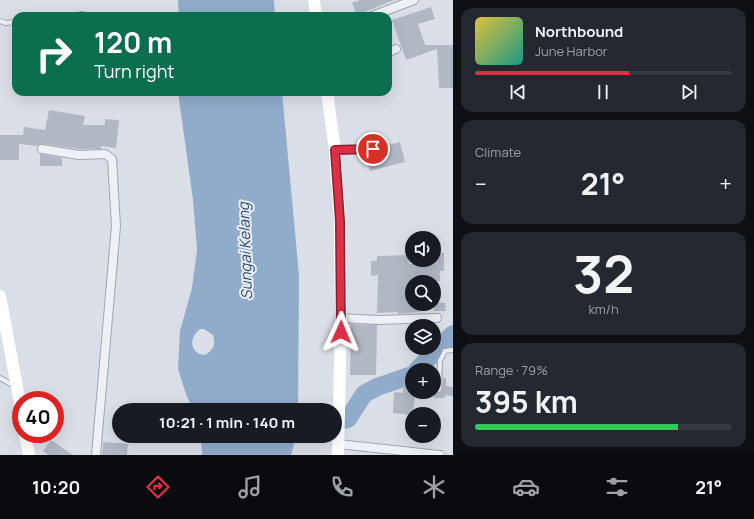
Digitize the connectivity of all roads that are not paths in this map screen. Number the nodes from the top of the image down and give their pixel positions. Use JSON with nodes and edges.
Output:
{"nodes":[{"id":1,"x":314,"y":0,"type":"edge"},
{"id":2,"x":414,"y":0,"type":"edge"},
{"id":3,"x":316,"y":12,"type":"edge"},
{"id":4,"x":382,"y":12,"type":"edge"},
{"id":5,"x":0,"y":21,"type":"edge"},
{"id":6,"x":12,"y":22,"type":"edge"},
{"id":7,"x":396,"y":49,"type":"dead end"},
{"id":8,"x":392,"y":50,"type":"edge"},
{"id":9,"x":328,"y":96,"type":"edge"},
{"id":10,"x":42,"y":149,"type":"dead end"},
{"id":11,"x":373,"y":149,"type":"dead end"},
{"id":12,"x":335,"y":150,"type":"junction"},
{"id":13,"x":0,"y":296,"type":"edge"},
{"id":14,"x":341,"y":318,"type":"junction"},
{"id":15,"x":437,"y":318,"type":"dead end"},
{"id":16,"x":453,"y":350,"type":"edge"},
{"id":17,"x":440,"y":363,"type":"edge"},
{"id":18,"x":0,"y":378,"type":"edge"},
{"id":19,"x":18,"y":388,"type":"junction"},
{"id":20,"x":18,"y":391,"type":"edge"},
{"id":21,"x":27,"y":443,"type":"edge"},
{"id":22,"x":338,"y":449,"type":"edge"},
{"id":23,"x":29,"y":455,"type":"edge"},
{"id":24,"x":96,"y":455,"type":"edge"},
{"id":25,"x":440,"y":455,"type":"edge"}],
"edges":[{"from":1,"to":3,"type":"street"},
{"from":2,"to":4,"type":"street"},
{"from":5,"to":6,"type":"lane"},
{"from":7,"to":8,"type":"street"},
{"from":9,"to":12,"type":"street"},
{"from":10,"to":24,"type":"street"},
{"from":11,"to":12,"type":"lane"},
{"from":12,"to":14,"type":"street"},
{"from":13,"to":19,"type":"street"},
{"from":14,"to":15,"type":"street"},
{"from":14,"to":22,"type":"street"},
{"from":16,"to":17,"type":"lane"},
{"from":18,"to":19,"type":"lane"},
{"from":19,"to":20,"type":"street"},
{"from":21,"to":23,"type":"street"},
{"from":22,"to":25,"type":"street"}]}
